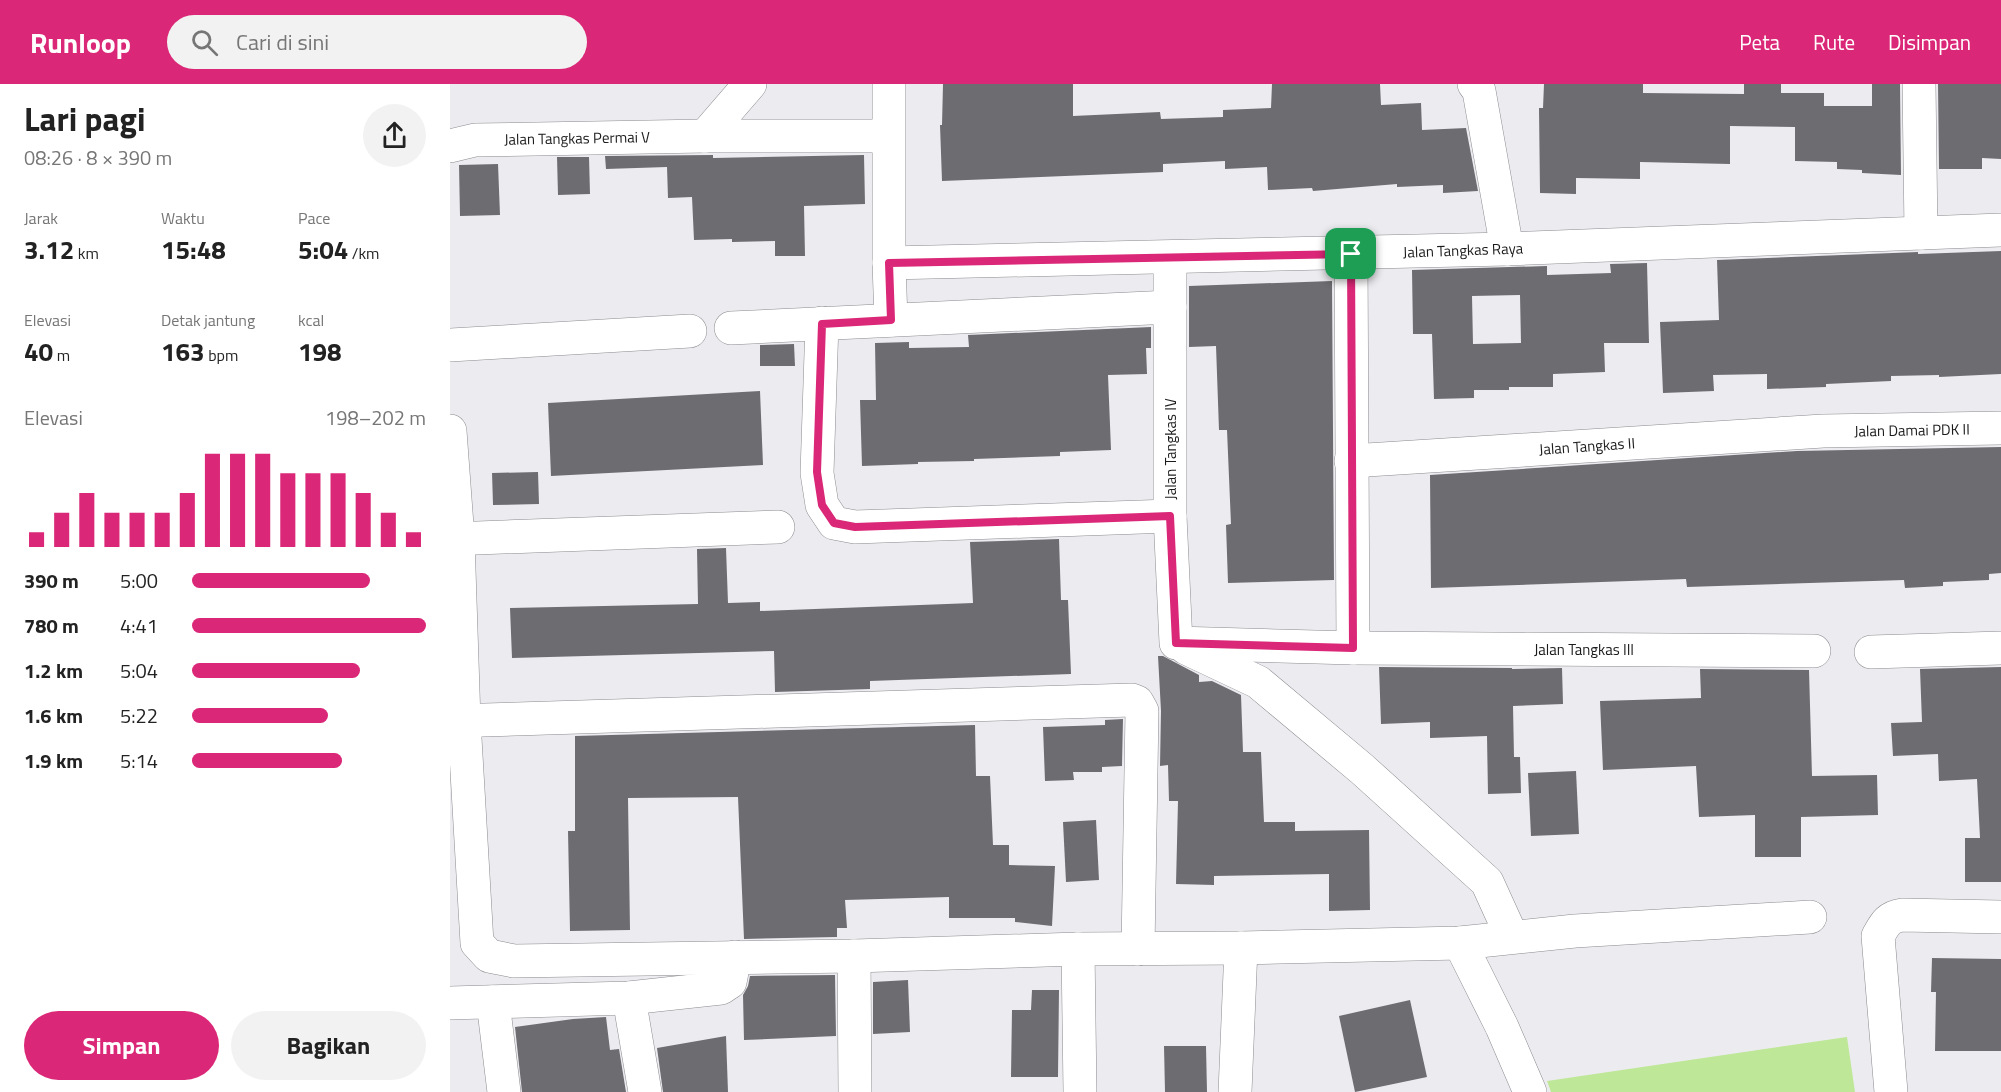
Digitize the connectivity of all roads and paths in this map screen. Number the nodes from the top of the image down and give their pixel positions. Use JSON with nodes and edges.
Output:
{"nodes":[{"id":1,"x":750,"y":84,"type":"edge"},
{"id":2,"x":889,"y":84,"type":"edge"},
{"id":3,"x":1474,"y":84,"type":"edge"},
{"id":4,"x":1919,"y":84,"type":"edge"},
{"id":5,"x":705,"y":136,"type":"junction"},
{"id":6,"x":888,"y":136,"type":"junction"},
{"id":7,"x":450,"y":146,"type":"edge"},
{"id":8,"x":2001,"y":230,"type":"edge"},
{"id":9,"x":1921,"y":233,"type":"junction"},
{"id":10,"x":1507,"y":249,"type":"junction"},
{"id":11,"x":1351,"y":254,"type":"junction"},
{"id":12,"x":1170,"y":258,"type":"junction"},
{"id":13,"x":889,"y":263,"type":"junction"},
{"id":14,"x":1170,"y":307,"type":"junction"},
{"id":15,"x":891,"y":320,"type":"junction"},
{"id":16,"x":822,"y":324,"type":"junction"},
{"id":17,"x":731,"y":328,"type":"dead end"},
{"id":18,"x":690,"y":331,"type":"dead end"},
{"id":19,"x":450,"y":345,"type":"edge"},
{"id":20,"x":2001,"y":428,"type":"edge"},
{"id":21,"x":450,"y":431,"type":"edge"},
{"id":22,"x":1823,"y":431,"type":"joint"},
{"id":23,"x":1351,"y":461,"type":"junction"},
{"id":24,"x":1170,"y":516,"type":"junction"},
{"id":25,"x":777,"y":527,"type":"dead end"},
{"id":26,"x":454,"y":539,"type":"edge"},
{"id":27,"x":1176,"y":643,"type":"junction"},
{"id":28,"x":1353,"y":648,"type":"junction"},
{"id":29,"x":2001,"y":648,"type":"edge"},
{"id":30,"x":1814,"y":651,"type":"dead end"},
{"id":31,"x":1871,"y":652,"type":"dead end"},
{"id":32,"x":457,"y":721,"type":"edge"},
{"id":33,"x":1810,"y":917,"type":"dead end"},
{"id":34,"x":2001,"y":917,"type":"edge"},
{"id":35,"x":1512,"y":938,"type":"junction"},
{"id":36,"x":1460,"y":943,"type":"junction"},
{"id":37,"x":1241,"y":948,"type":"junction"},
{"id":38,"x":1078,"y":949,"type":"junction"},
{"id":39,"x":1138,"y":949,"type":"junction"},
{"id":40,"x":854,"y":956,"type":"junction"},
{"id":41,"x":735,"y":957,"type":"junction"},
{"id":42,"x":629,"y":998,"type":"junction"},
{"id":43,"x":493,"y":1002,"type":"junction"},
{"id":44,"x":450,"y":1003,"type":"edge"},
{"id":45,"x":504,"y":1092,"type":"edge"},
{"id":46,"x":645,"y":1092,"type":"edge"},
{"id":47,"x":855,"y":1092,"type":"edge"},
{"id":48,"x":1080,"y":1092,"type":"edge"},
{"id":49,"x":1235,"y":1092,"type":"edge"},
{"id":50,"x":1530,"y":1092,"type":"edge"},
{"id":51,"x":1891,"y":1092,"type":"edge"}],
"edges":[{"from":1,"to":5,"type":"street"},
{"from":2,"to":6,"type":"street"},
{"from":3,"to":10,"type":"street"},
{"from":4,"to":9,"type":"street"},
{"from":5,"to":6,"type":"street","name":"Jalan Tangkas Permai V"},
{"from":5,"to":7,"type":"street","name":"Jalan Tangkas Permai V"},
{"from":6,"to":13,"type":"street"},
{"from":8,"to":9,"type":"street","name":"Jalan Tangkas Raya"},
{"from":9,"to":10,"type":"street","name":"Jalan Tangkas Raya"},
{"from":10,"to":11,"type":"street","name":"Jalan Tangkas Raya"},
{"from":11,"to":12,"type":"street","name":"Jalan Tangkas Raya"},
{"from":11,"to":23,"type":"street"},
{"from":12,"to":13,"type":"street","name":"Jalan Tangkas Raya"},
{"from":12,"to":14,"type":"street","name":"Jalan Tangkas IV"},
{"from":13,"to":15,"type":"street"},
{"from":14,"to":15,"type":"street"},
{"from":14,"to":24,"type":"street","name":"Jalan Tangkas IV"},
{"from":15,"to":16,"type":"street"},
{"from":16,"to":17,"type":"street"},
{"from":16,"to":24,"type":"street"},
{"from":18,"to":19,"type":"street"},
{"from":20,"to":22,"type":"street","name":"Jalan Damai PDK II"},
{"from":21,"to":26,"type":"street"},
{"from":22,"to":23,"type":"street","name":"Jalan Tangkas II"},
{"from":23,"to":28,"type":"street"},
{"from":24,"to":27,"type":"street","name":"Jalan Tangkas IV"},
{"from":25,"to":26,"type":"street"},
{"from":26,"to":32,"type":"street"},
{"from":27,"to":28,"type":"street"},
{"from":27,"to":35,"type":"street"},
{"from":28,"to":30,"type":"street","name":"Jalan Tangkas III"},
{"from":29,"to":31,"type":"street"},
{"from":32,"to":39,"type":"street"},
{"from":32,"to":41,"type":"street"},
{"from":33,"to":35,"type":"street"},
{"from":34,"to":51,"type":"street"},
{"from":35,"to":36,"type":"street"},
{"from":36,"to":37,"type":"street"},
{"from":36,"to":50,"type":"street"},
{"from":37,"to":39,"type":"street"},
{"from":37,"to":49,"type":"street"},
{"from":38,"to":39,"type":"street"},
{"from":38,"to":40,"type":"street"},
{"from":38,"to":48,"type":"street"},
{"from":40,"to":41,"type":"street"},
{"from":40,"to":47,"type":"street"},
{"from":41,"to":42,"type":"street"},
{"from":42,"to":43,"type":"street"},
{"from":42,"to":46,"type":"street"},
{"from":43,"to":44,"type":"street"},
{"from":43,"to":45,"type":"street"}]}
